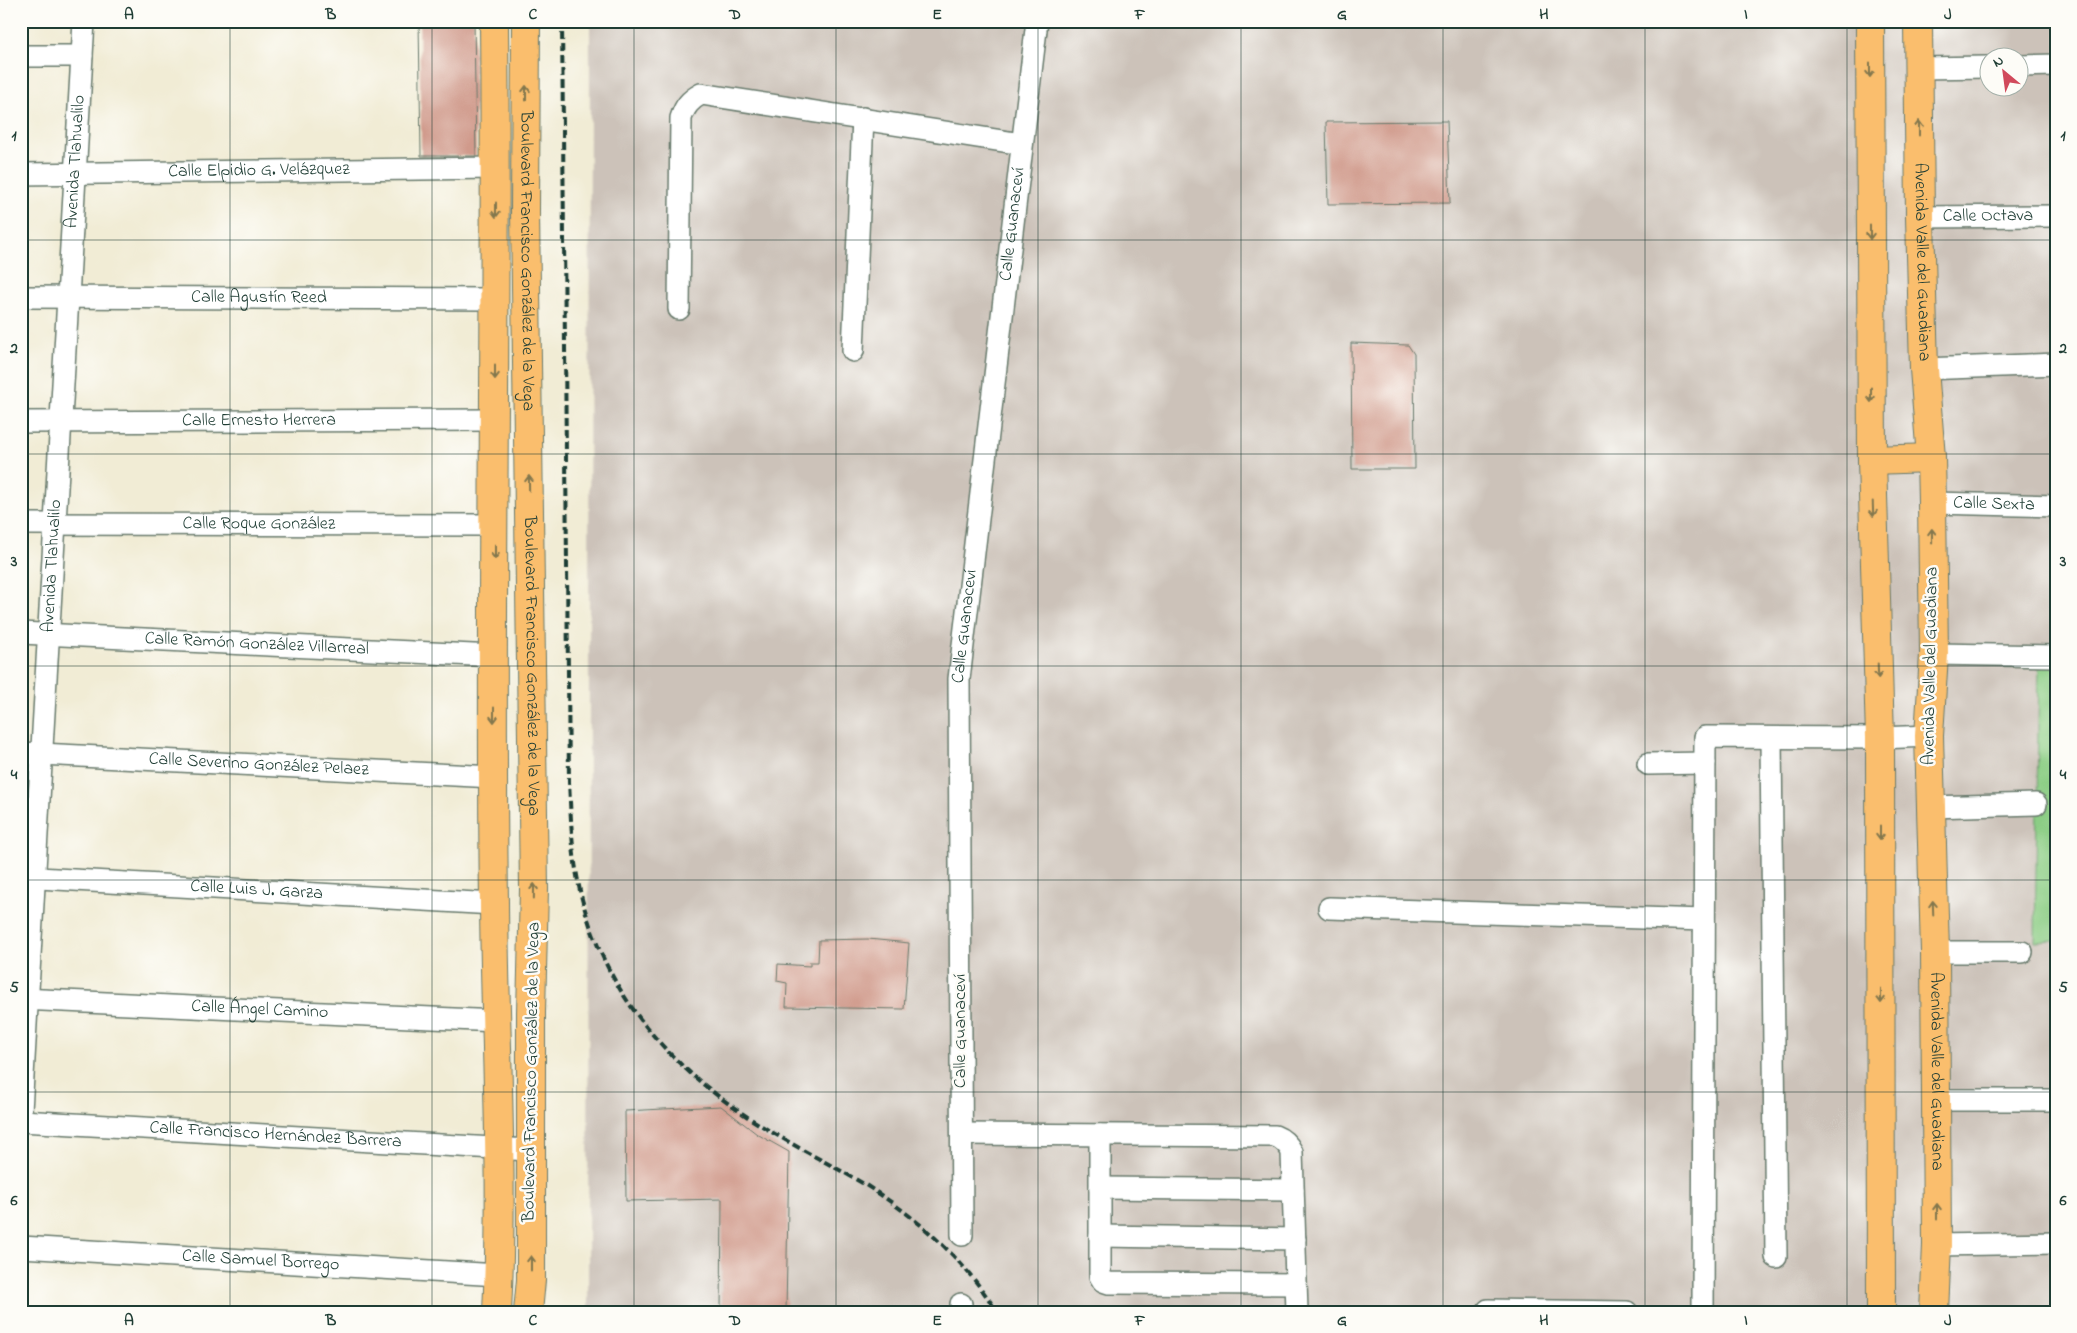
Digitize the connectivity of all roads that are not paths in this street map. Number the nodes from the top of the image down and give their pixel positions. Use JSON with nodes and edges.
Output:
{"nodes":[{"id":1,"x":84,"y":21,"type":"edge"},
{"id":2,"x":494,"y":21,"type":"edge"},
{"id":3,"x":526,"y":21,"type":"edge"},
{"id":4,"x":1037,"y":21,"type":"edge"},
{"id":5,"x":1870,"y":21,"type":"edge"},
{"id":6,"x":1918,"y":21,"type":"edge"},
{"id":7,"x":21,"y":56,"type":"edge"},
{"id":8,"x":82,"y":56,"type":"junction"},
{"id":9,"x":2056,"y":65,"type":"edge"},
{"id":10,"x":2030,"y":66,"type":"edge"},
{"id":11,"x":1980,"y":67,"type":"edge"},
{"id":12,"x":1918,"y":68,"type":"junction"},
{"id":13,"x":863,"y":118,"type":"junction"},
{"id":14,"x":1022,"y":144,"type":"junction"},
{"id":15,"x":496,"y":168,"type":"junction"},
{"id":16,"x":21,"y":174,"type":"edge"},
{"id":17,"x":75,"y":174,"type":"junction"},
{"id":18,"x":2056,"y":216,"type":"edge"},
{"id":19,"x":1920,"y":217,"type":"junction"},
{"id":20,"x":21,"y":297,"type":"edge"},
{"id":21,"x":68,"y":297,"type":"junction"},
{"id":22,"x":495,"y":299,"type":"junction"},
{"id":23,"x":679,"y":309,"type":"dead end"},
{"id":24,"x":853,"y":351,"type":"dead end"},
{"id":25,"x":2056,"y":364,"type":"edge"},
{"id":26,"x":1924,"y":369,"type":"junction"},
{"id":27,"x":495,"y":420,"type":"junction"},
{"id":28,"x":21,"y":422,"type":"edge"},
{"id":29,"x":61,"y":422,"type":"junction"},
{"id":30,"x":1931,"y":458,"type":"junction"},
{"id":31,"x":1872,"y":460,"type":"junction"},
{"id":32,"x":1932,"y":503,"type":"junction"},
{"id":33,"x":2056,"y":506,"type":"edge"},
{"id":34,"x":21,"y":524,"type":"edge"},
{"id":35,"x":55,"y":524,"type":"junction"},
{"id":36,"x":495,"y":525,"type":"junction"},
{"id":37,"x":21,"y":632,"type":"edge"},
{"id":38,"x":49,"y":634,"type":"junction"},
{"id":39,"x":1934,"y":654,"type":"junction"},
{"id":40,"x":494,"y":656,"type":"junction"},
{"id":41,"x":2056,"y":656,"type":"edge"},
{"id":42,"x":1929,"y":736,"type":"junction"},
{"id":43,"x":1771,"y":738,"type":"junction"},
{"id":44,"x":1880,"y":738,"type":"junction"},
{"id":45,"x":32,"y":754,"type":"edge"},
{"id":46,"x":1705,"y":763,"type":"junction"},
{"id":47,"x":1648,"y":764,"type":"dead end"},
{"id":48,"x":494,"y":777,"type":"junction"},
{"id":49,"x":2036,"y":804,"type":"dead end"},
{"id":50,"x":1930,"y":807,"type":"junction"},
{"id":51,"x":28,"y":878,"type":"edge"},
{"id":52,"x":494,"y":904,"type":"junction"},
{"id":53,"x":1329,"y":908,"type":"dead end"},
{"id":54,"x":1704,"y":920,"type":"junction"},
{"id":55,"x":1935,"y":952,"type":"junction"},
{"id":56,"x":2022,"y":952,"type":"dead end"},
{"id":57,"x":24,"y":999,"type":"edge"},
{"id":58,"x":497,"y":1021,"type":"junction"},
{"id":59,"x":1936,"y":1100,"type":"junction"},
{"id":60,"x":2052,"y":1100,"type":"dead end"},
{"id":61,"x":21,"y":1111,"type":"edge"},
{"id":62,"x":21,"y":1122,"type":"edge"},
{"id":63,"x":962,"y":1134,"type":"junction"},
{"id":64,"x":1100,"y":1135,"type":"junction"},
{"id":65,"x":501,"y":1148,"type":"junction"},
{"id":66,"x":530,"y":1150,"type":"junction"},
{"id":67,"x":1100,"y":1188,"type":"junction"},
{"id":68,"x":1293,"y":1190,"type":"junction"},
{"id":69,"x":962,"y":1236,"type":"dead end"},
{"id":70,"x":1100,"y":1236,"type":"junction"},
{"id":71,"x":1295,"y":1239,"type":"junction"},
{"id":72,"x":2056,"y":1243,"type":"edge"},
{"id":73,"x":1937,"y":1245,"type":"junction"},
{"id":74,"x":21,"y":1247,"type":"edge"},
{"id":75,"x":1776,"y":1257,"type":"dead end"},
{"id":76,"x":499,"y":1275,"type":"junction"},
{"id":77,"x":1296,"y":1284,"type":"junction"},
{"id":78,"x":1488,"y":1310,"type":"dead end"},
{"id":79,"x":497,"y":1312,"type":"edge"},
{"id":80,"x":528,"y":1312,"type":"edge"},
{"id":81,"x":1297,"y":1312,"type":"edge"},
{"id":82,"x":1627,"y":1312,"type":"edge"},
{"id":83,"x":1703,"y":1312,"type":"edge"},
{"id":84,"x":1881,"y":1312,"type":"edge"},
{"id":85,"x":1934,"y":1312,"type":"edge"}],
"edges":[{"from":1,"to":8,"type":"street","name":"Avenida Tlahualilo"},
{"from":2,"to":15,"type":"main road","name":"Boulevard Francisco González de la Vega"},
{"from":66,"to":3,"type":"main road","name":"Boulevard Francisco González de la Vega","one_way":true},
{"from":4,"to":14,"type":"street","name":"Calle Guanaceví"},
{"from":5,"to":31,"type":"main road","one_way":true},
{"from":6,"to":12,"type":"main road","name":"Avenida Valle del Guadiana"},
{"from":7,"to":8,"type":"street"},
{"from":8,"to":17,"type":"street","name":"Avenida Tlahualilo"},
{"from":9,"to":10,"type":"street"},
{"from":11,"to":12,"type":"street"},
{"from":19,"to":12,"type":"main road","name":"Avenida Valle del Guadiana","one_way":true},
{"from":13,"to":14,"type":"street"},
{"from":13,"to":23,"type":"street"},
{"from":13,"to":24,"type":"street"},
{"from":14,"to":63,"type":"street","name":"Calle Guanaceví"},
{"from":15,"to":17,"type":"street","name":"Calle Elpidio G. Velázquez"},
{"from":15,"to":22,"type":"main road","name":"Boulevard Francisco González de la Vega","one_way":true},
{"from":16,"to":17,"type":"street","name":"Calle Elpidio G. Velázquez"},
{"from":17,"to":21,"type":"street","name":"Avenida Tlahualilo"},
{"from":18,"to":19,"type":"street","name":"Calle Octava"},
{"from":19,"to":26,"type":"main road","name":"Avenida Valle del Guadiana"},
{"from":20,"to":21,"type":"street","name":"Calle Agustín Reed"},
{"from":21,"to":22,"type":"street","name":"Calle Agustín Reed"},
{"from":21,"to":29,"type":"street","name":"Avenida Tlahualilo"},
{"from":22,"to":27,"type":"main road","name":"Boulevard Francisco González de la Vega","one_way":true},
{"from":25,"to":26,"type":"street"},
{"from":26,"to":30,"type":"main road","name":"Avenida Valle del Guadiana"},
{"from":27,"to":29,"type":"street","name":"Calle Ernesto Herrera"},
{"from":27,"to":36,"type":"main road","name":"Boulevard Francisco González de la Vega"},
{"from":28,"to":29,"type":"street","name":"Calle Ernesto Herrera"},
{"from":29,"to":35,"type":"street","name":"Avenida Tlahualilo"},
{"from":30,"to":31,"type":"main road"},
{"from":30,"to":32,"type":"main road","name":"Avenida Valle del Guadiana"},
{"from":31,"to":44,"type":"main road","one_way":true},
{"from":32,"to":33,"type":"street","name":"Calle Sexta"},
{"from":39,"to":32,"type":"main road","name":"Avenida Valle del Guadiana","one_way":true},
{"from":34,"to":35,"type":"street","name":"Calle Roque González"},
{"from":35,"to":36,"type":"street","name":"Calle Roque González"},
{"from":35,"to":38,"type":"street","name":"Avenida Tlahualilo"},
{"from":36,"to":40,"type":"main road","name":"Boulevard Francisco González de la Vega","one_way":true},
{"from":37,"to":38,"type":"street","name":"Calle Ramón González Villarreal"},
{"from":38,"to":40,"type":"street","name":"Calle Ramón González Villarreal"},
{"from":38,"to":45,"type":"street","name":"Avenida Tlahualilo"},
{"from":39,"to":41,"type":"street"},
{"from":39,"to":42,"type":"main road","name":"Avenida Valle del Guadiana"},
{"from":40,"to":48,"type":"main road","name":"Boulevard Francisco González de la Vega","one_way":true},
{"from":42,"to":44,"type":"street"},
{"from":42,"to":50,"type":"main road","name":"Avenida Valle del Guadiana"},
{"from":43,"to":44,"type":"street"},
{"from":43,"to":46,"type":"street"},
{"from":43,"to":75,"type":"street"},
{"from":44,"to":84,"type":"main road","one_way":true},
{"from":45,"to":48,"type":"street","name":"Calle Severino González Pelaez"},
{"from":45,"to":51,"type":"street","name":"Avenida Tlahualilo"},
{"from":46,"to":47,"type":"street"},
{"from":46,"to":54,"type":"street"},
{"from":48,"to":52,"type":"main road","name":"Boulevard Francisco González de la Vega"},
{"from":49,"to":50,"type":"street"},
{"from":55,"to":50,"type":"main road","name":"Avenida Valle del Guadiana","one_way":true},
{"from":51,"to":52,"type":"street","name":"Calle Luis J. Garza"},
{"from":51,"to":57,"type":"street","name":"Avenida Tlahualilo"},
{"from":52,"to":58,"type":"main road","name":"Boulevard Francisco González de la Vega"},
{"from":53,"to":54,"type":"street"},
{"from":54,"to":83,"type":"street"},
{"from":55,"to":56,"type":"street"},
{"from":55,"to":59,"type":"main road","name":"Avenida Valle del Guadiana"},
{"from":57,"to":58,"type":"street","name":"Calle Ángel Camino"},
{"from":57,"to":61,"type":"street","name":"Avenida Tlahualilo"},
{"from":58,"to":65,"type":"main road","name":"Boulevard Francisco González de la Vega"},
{"from":59,"to":60,"type":"street"},
{"from":73,"to":59,"type":"main road","name":"Avenida Valle del Guadiana","one_way":true},
{"from":62,"to":65,"type":"street","name":"Calle Francisco Hernández Barrera"},
{"from":63,"to":64,"type":"street"},
{"from":63,"to":69,"type":"street","name":"Calle Guanaceví"},
{"from":64,"to":67,"type":"street"},
{"from":64,"to":68,"type":"street"},
{"from":65,"to":66,"type":"street","name":"Calle Francisco Hernández Barrera"},
{"from":65,"to":76,"type":"main road","name":"Boulevard Francisco González de la Vega"},
{"from":80,"to":66,"type":"main road","name":"Boulevard Francisco González de la Vega","one_way":true},
{"from":67,"to":68,"type":"street"},
{"from":67,"to":70,"type":"street"},
{"from":68,"to":71,"type":"street"},
{"from":70,"to":71,"type":"street"},
{"from":70,"to":77,"type":"street"},
{"from":71,"to":77,"type":"street"},
{"from":72,"to":73,"type":"street"},
{"from":73,"to":85,"type":"main road","name":"Avenida Valle del Guadiana"},
{"from":74,"to":76,"type":"street","name":"Calle Samuel Borrego"},
{"from":76,"to":79,"type":"main road","name":"Boulevard Francisco González de la Vega"},
{"from":77,"to":81,"type":"street"},
{"from":78,"to":82,"type":"street"}]}
